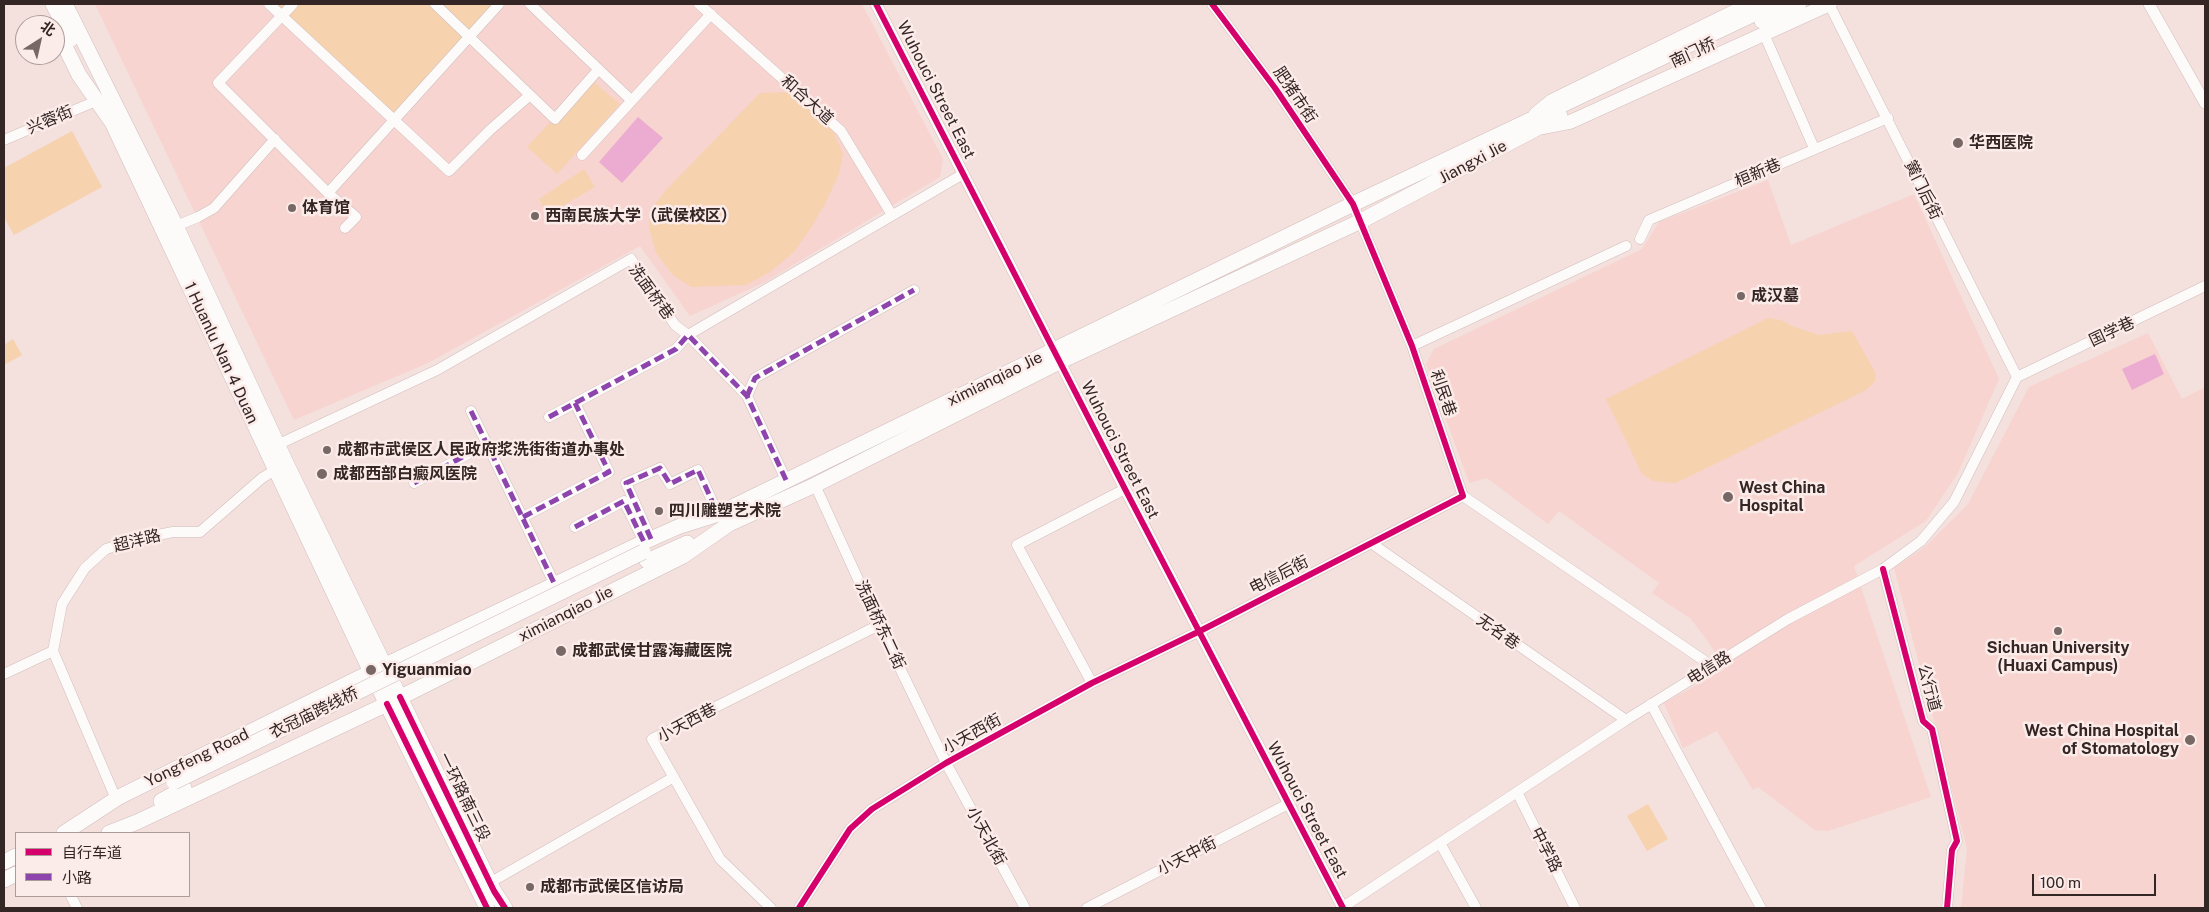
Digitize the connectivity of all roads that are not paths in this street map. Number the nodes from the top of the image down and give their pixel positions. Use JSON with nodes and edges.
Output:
{"nodes":[{"id":1,"x":53,"y":4,"type":"edge"},
{"id":2,"x":65,"y":4,"type":"edge"},
{"id":3,"x":76,"y":4,"type":"edge"},
{"id":4,"x":269,"y":4,"type":"edge"},
{"id":5,"x":294,"y":4,"type":"edge"},
{"id":6,"x":435,"y":4,"type":"edge"},
{"id":7,"x":499,"y":4,"type":"edge"},
{"id":8,"x":530,"y":4,"type":"edge"},
{"id":9,"x":699,"y":4,"type":"edge"},
{"id":10,"x":876,"y":4,"type":"edge"},
{"id":11,"x":1212,"y":4,"type":"edge"},
{"id":12,"x":1750,"y":4,"type":"edge"},
{"id":13,"x":1775,"y":4,"type":"edge"},
{"id":14,"x":1799,"y":4,"type":"edge"},
{"id":15,"x":1829,"y":4,"type":"edge"},
{"id":16,"x":2149,"y":4,"type":"edge"},
{"id":17,"x":711,"y":14,"type":"junction"},
{"id":18,"x":282,"y":16,"type":"junction"},
{"id":19,"x":1764,"y":34,"type":"junction"},
{"id":20,"x":470,"y":36,"type":"junction"},
{"id":21,"x":65,"y":46,"type":"edge"},
{"id":22,"x":598,"y":70,"type":"junction"},
{"id":23,"x":530,"y":95,"type":"junction"},
{"id":24,"x":631,"y":100,"type":"junction"},
{"id":25,"x":1584,"y":100,"type":"junction"},
{"id":26,"x":96,"y":101,"type":"junction"},
{"id":27,"x":2205,"y":103,"type":"edge"},
{"id":28,"x":115,"y":117,"type":"junction"},
{"id":29,"x":1888,"y":118,"type":"junction"},
{"id":30,"x":392,"y":120,"type":"junction"},
{"id":31,"x":1532,"y":124,"type":"junction"},
{"id":32,"x":275,"y":139,"type":"junction"},
{"id":33,"x":4,"y":140,"type":"edge"},
{"id":34,"x":1814,"y":148,"type":"junction"},
{"id":35,"x":582,"y":155,"type":"dead end"},
{"id":36,"x":963,"y":174,"type":"junction"},
{"id":37,"x":328,"y":193,"type":"junction"},
{"id":38,"x":1353,"y":204,"type":"junction"},
{"id":39,"x":892,"y":215,"type":"junction"},
{"id":40,"x":1361,"y":220,"type":"junction"},
{"id":41,"x":176,"y":226,"type":"junction"},
{"id":42,"x":345,"y":228,"type":"dead end"},
{"id":43,"x":1640,"y":240,"type":"dead end"},
{"id":44,"x":1626,"y":246,"type":"dead end"},
{"id":45,"x":2205,"y":286,"type":"edge"},
{"id":46,"x":914,"y":290,"type":"dead end"},
{"id":47,"x":688,"y":335,"type":"junction"},
{"id":48,"x":1412,"y":346,"type":"junction"},
{"id":49,"x":1057,"y":356,"type":"junction"},
{"id":50,"x":2017,"y":377,"type":"junction"},
{"id":51,"x":747,"y":396,"type":"junction"},
{"id":52,"x":575,"y":403,"type":"junction"},
{"id":53,"x":471,"y":411,"type":"dead end"},
{"id":54,"x":549,"y":417,"type":"dead end"},
{"id":55,"x":487,"y":444,"type":"junction"},
{"id":56,"x":278,"y":445,"type":"junction"},
{"id":57,"x":275,"y":470,"type":"junction"},
{"id":58,"x":786,"y":480,"type":"junction"},
{"id":59,"x":414,"y":483,"type":"dead end"},
{"id":60,"x":815,"y":485,"type":"junction"},
{"id":61,"x":1125,"y":489,"type":"junction"},
{"id":62,"x":1463,"y":496,"type":"junction"},
{"id":63,"x":522,"y":518,"type":"junction"},
{"id":64,"x":723,"y":519,"type":"junction"},
{"id":65,"x":574,"y":527,"type":"dead end"},
{"id":66,"x":1371,"y":543,"type":"junction"},
{"id":67,"x":646,"y":549,"type":"junction"},
{"id":68,"x":1883,"y":569,"type":"junction"},
{"id":69,"x":555,"y":585,"type":"junction"},
{"id":70,"x":879,"y":625,"type":"junction"},
{"id":71,"x":1200,"y":632,"type":"junction"},
{"id":72,"x":53,"y":651,"type":"junction"},
{"id":73,"x":1712,"y":666,"type":"junction"},
{"id":74,"x":378,"y":669,"type":"junction"},
{"id":75,"x":4,"y":674,"type":"edge"},
{"id":76,"x":1092,"y":683,"type":"junction"},
{"id":77,"x":393,"y":701,"type":"junction"},
{"id":78,"x":1651,"y":704,"type":"junction"},
{"id":79,"x":1626,"y":720,"type":"junction"},
{"id":80,"x":946,"y":764,"type":"junction"},
{"id":81,"x":674,"y":777,"type":"junction"},
{"id":82,"x":179,"y":785,"type":"junction"},
{"id":83,"x":1517,"y":792,"type":"junction"},
{"id":84,"x":116,"y":800,"type":"junction"},
{"id":85,"x":1288,"y":804,"type":"junction"},
{"id":86,"x":66,"y":832,"type":"edge"},
{"id":87,"x":102,"y":832,"type":"edge"},
{"id":88,"x":111,"y":832,"type":"edge"},
{"id":89,"x":1957,"y":841,"type":"junction"},
{"id":90,"x":1440,"y":843,"type":"junction"},
{"id":91,"x":491,"y":882,"type":"dead end"},
{"id":92,"x":1343,"y":907,"type":"edge"},
{"id":93,"x":487,"y":908,"type":"edge"},
{"id":94,"x":504,"y":908,"type":"edge"},
{"id":95,"x":771,"y":908,"type":"edge"},
{"id":96,"x":799,"y":908,"type":"edge"},
{"id":97,"x":1026,"y":908,"type":"edge"},
{"id":98,"x":1087,"y":908,"type":"edge"},
{"id":99,"x":1476,"y":908,"type":"edge"},
{"id":100,"x":1576,"y":908,"type":"edge"},
{"id":101,"x":1762,"y":908,"type":"edge"},
{"id":102,"x":1946,"y":908,"type":"edge"},
{"id":103,"x":1952,"y":908,"type":"edge"}],
"edges":[{"from":1,"to":28,"type":"main road","name":"1 Huanlu Nan 4 Duan"},
{"from":2,"to":28,"type":"main road","name":"1 Huanlu Nan 4 Duan"},
{"from":3,"to":28,"type":"main road"},
{"from":4,"to":18,"type":"street"},
{"from":5,"to":18,"type":"street"},
{"from":6,"to":20,"type":"street"},
{"from":7,"to":20,"type":"street"},
{"from":8,"to":22,"type":"street"},
{"from":9,"to":17,"type":"street","name":"和合大道"},
{"from":10,"to":36,"type":"street","name":"Wuhouci Street East"},
{"from":11,"to":38,"type":"street","name":"肥猪市街"},
{"from":12,"to":31,"type":"main road"},
{"from":13,"to":25,"type":"main road","name":"南门桥"},
{"from":14,"to":25,"type":"main road","name":"南门桥"},
{"from":15,"to":19,"type":"main road"},
{"from":15,"to":29,"type":"street","name":"黉门后街"},
{"from":16,"to":27,"type":"street"},
{"from":17,"to":24,"type":"street"},
{"from":17,"to":39,"type":"street","name":"和合大道"},
{"from":18,"to":30,"type":"street"},
{"from":18,"to":32,"type":"street"},
{"from":19,"to":31,"type":"main road"},
{"from":19,"to":34,"type":"street"},
{"from":20,"to":23,"type":"street"},
{"from":20,"to":30,"type":"street"},
{"from":21,"to":26,"type":"main road"},
{"from":22,"to":23,"type":"street"},
{"from":22,"to":24,"type":"street"},
{"from":23,"to":30,"type":"street"},
{"from":24,"to":35,"type":"street"},
{"from":25,"to":31,"type":"main road","name":"Jiangxi Jie"},
{"from":26,"to":28,"type":"main road"},
{"from":26,"to":33,"type":"street","name":"兴蓉街"},
{"from":28,"to":41,"type":"main road","name":"1 Huanlu Nan 4 Duan"},
{"from":28,"to":57,"type":"main road","name":"1 Huanlu Nan 4 Duan"},
{"from":29,"to":34,"type":"street","name":"桓新巷"},
{"from":29,"to":50,"type":"street","name":"黉门后街"},
{"from":30,"to":37,"type":"street"},
{"from":31,"to":38,"type":"main road","name":"Jiangxi Jie"},
{"from":31,"to":40,"type":"main road","name":"Jiangxi Jie"},
{"from":32,"to":37,"type":"street"},
{"from":32,"to":41,"type":"street"},
{"from":34,"to":43,"type":"street","name":"桓新巷"},
{"from":36,"to":39,"type":"street"},
{"from":36,"to":49,"type":"street","name":"Wuhouci Street East"},
{"from":37,"to":42,"type":"street"},
{"from":38,"to":40,"type":"street","name":"利民巷"},
{"from":38,"to":49,"type":"main road","name":"ximianqiao Jie"},
{"from":39,"to":47,"type":"street"},
{"from":40,"to":48,"type":"street","name":"利民巷"},
{"from":40,"to":49,"type":"main road","name":"ximianqiao Jie"},
{"from":41,"to":56,"type":"main road","name":"1 Huanlu Nan 4 Duan"},
{"from":44,"to":48,"type":"street"},
{"from":45,"to":50,"type":"street","name":"国学巷"},
{"from":46,"to":51,"type":"street"},
{"from":47,"to":51,"type":"street"},
{"from":47,"to":52,"type":"street"},
{"from":47,"to":56,"type":"street","name":"洗面桥巷"},
{"from":48,"to":62,"type":"street","name":"利民巷"},
{"from":49,"to":58,"type":"main road","name":"ximianqiao Jie"},
{"from":49,"to":60,"type":"main road","name":"ximianqiao Jie"},
{"from":49,"to":61,"type":"street","name":"Wuhouci Street East"},
{"from":50,"to":68,"type":"street","name":"电信路"},
{"from":51,"to":58,"type":"street"},
{"from":52,"to":54,"type":"street"},
{"from":52,"to":63,"type":"street"},
{"from":53,"to":55,"type":"street"},
{"from":55,"to":59,"type":"street"},
{"from":55,"to":63,"type":"street"},
{"from":56,"to":74,"type":"main road","name":"1 Huanlu Nan 4 Duan"},
{"from":57,"to":72,"type":"street","name":"超洋路"},
{"from":57,"to":74,"type":"main road","name":"1 Huanlu Nan 4 Duan"},
{"from":58,"to":64,"type":"main road","name":"ximianqiao Jie"},
{"from":60,"to":64,"type":"main road","name":"ximianqiao Jie"},
{"from":60,"to":70,"type":"street","name":"洗面桥东二街"},
{"from":61,"to":71,"type":"street","name":"Wuhouci Street East"},
{"from":61,"to":76,"type":"street"},
{"from":62,"to":66,"type":"street"},
{"from":62,"to":73,"type":"street"},
{"from":63,"to":69,"type":"street"},
{"from":64,"to":67,"type":"main road","name":"ximianqiao Jie"},
{"from":64,"to":67,"type":"street"},
{"from":64,"to":77,"type":"main road","name":"ximianqiao Jie"},
{"from":65,"to":67,"type":"street"},
{"from":66,"to":71,"type":"street","name":"电信后街"},
{"from":66,"to":79,"type":"street","name":"无名巷"},
{"from":67,"to":69,"type":"main road","name":"ximianqiao Jie"},
{"from":67,"to":82,"type":"main road","name":"衣冠庙跨线桥","bridge":true},
{"from":68,"to":73,"type":"street","name":"电信路"},
{"from":68,"to":89,"type":"street","name":"公行道"},
{"from":69,"to":74,"type":"main road","name":"ximianqiao Jie"},
{"from":70,"to":80,"type":"street","name":"洗面桥东二街"},
{"from":70,"to":81,"type":"street","name":"小天西巷"},
{"from":71,"to":76,"type":"street","name":"小天西街"},
{"from":71,"to":85,"type":"street","name":"Wuhouci Street East"},
{"from":72,"to":75,"type":"street"},
{"from":72,"to":84,"type":"street"},
{"from":73,"to":78,"type":"street","name":"电信路"},
{"from":74,"to":77,"type":"main road","name":"1 Huanlu Nan 4 Duan"},
{"from":74,"to":84,"type":"main road","name":"Yongfeng Road"},
{"from":76,"to":80,"type":"street","name":"小天西街"},
{"from":77,"to":88,"type":"main road","name":"Yongfeng Road"},
{"from":77,"to":93,"type":"main road"},
{"from":77,"to":94,"type":"main road","name":"一环路南三段"},
{"from":78,"to":79,"type":"street","name":"电信路"},
{"from":78,"to":101,"type":"street"},
{"from":79,"to":83,"type":"street","name":"电信路"},
{"from":80,"to":96,"type":"street","name":"小天西街"},
{"from":80,"to":97,"type":"street","name":"小天北街"},
{"from":81,"to":91,"type":"street"},
{"from":81,"to":95,"type":"street","name":"小天西巷"},
{"from":82,"to":86,"type":"main road","name":"Yongfeng Road"},
{"from":82,"to":87,"type":"main road","name":"Yongfeng Road"},
{"from":83,"to":90,"type":"street","name":"电信路"},
{"from":83,"to":100,"type":"street","name":"中学路"},
{"from":84,"to":86,"type":"main road","name":"Yongfeng Road"},
{"from":85,"to":92,"type":"street","name":"Wuhouci Street East"},
{"from":85,"to":98,"type":"street","name":"小天中街"},
{"from":89,"to":102,"type":"street","name":"公行道"},
{"from":89,"to":103,"type":"street","name":"公行道"},
{"from":90,"to":92,"type":"street","name":"电信路"},
{"from":90,"to":99,"type":"street"}]}
